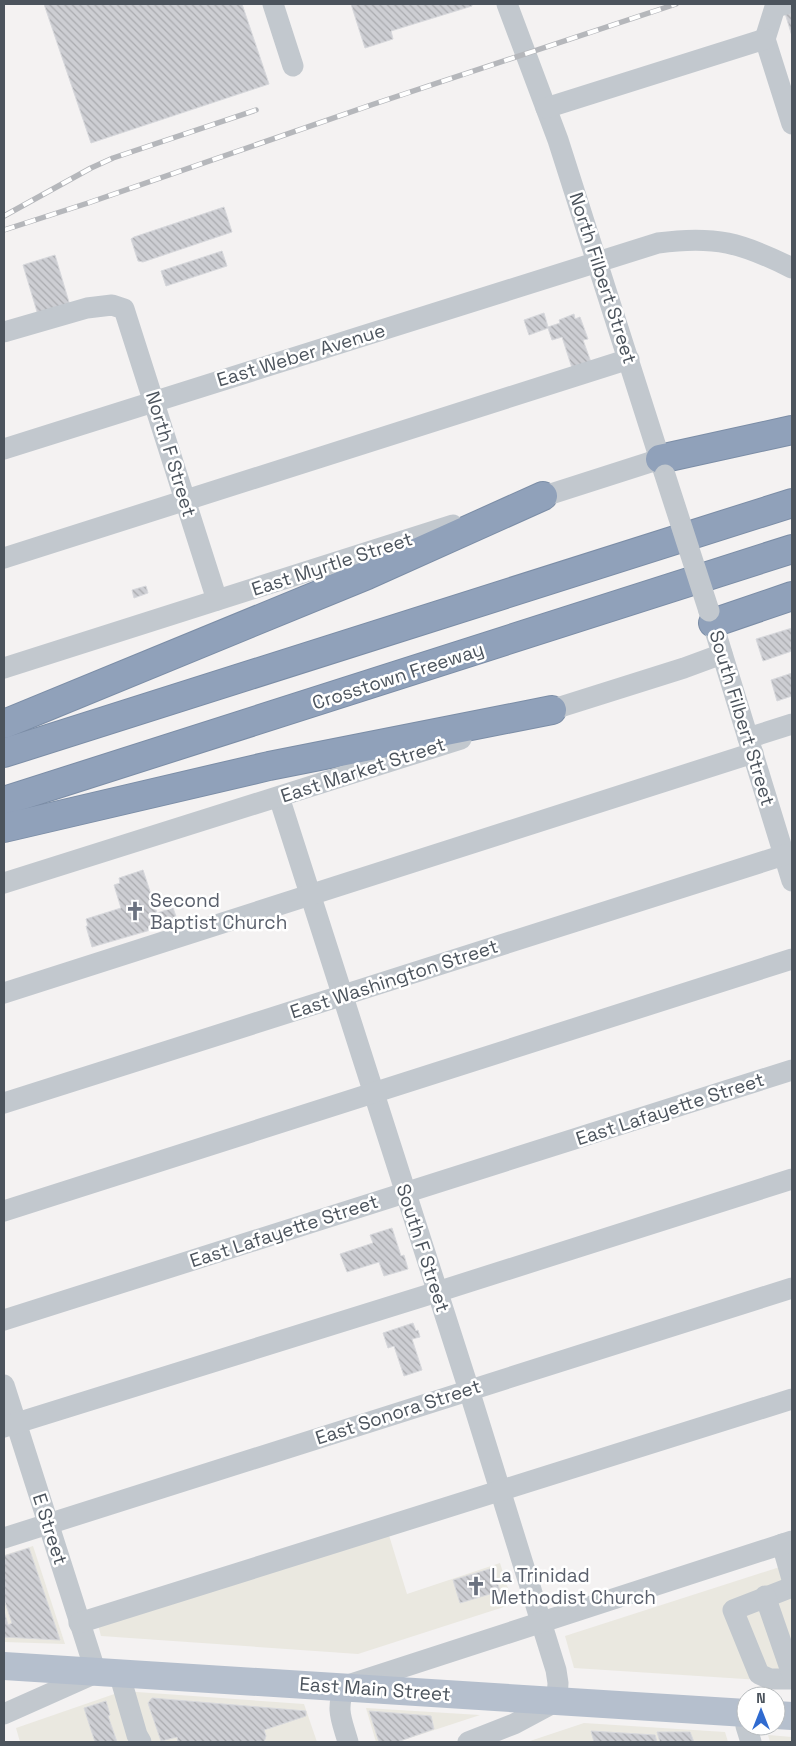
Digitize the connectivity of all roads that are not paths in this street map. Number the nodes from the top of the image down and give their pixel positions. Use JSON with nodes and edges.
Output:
{"nodes":[{"id":1,"x":272,"y":4,"type":"edge"},
{"id":2,"x":506,"y":4,"type":"edge"},
{"id":3,"x":786,"y":4,"type":"edge"},
{"id":4,"x":764,"y":39,"type":"junction"},
{"id":5,"x":293,"y":66,"type":"dead end"},
{"id":6,"x":546,"y":108,"type":"junction"},
{"id":7,"x":792,"y":124,"type":"edge"},
{"id":8,"x":598,"y":262,"type":"junction"},
{"id":9,"x":792,"y":268,"type":"edge"},
{"id":10,"x":4,"y":332,"type":"edge"},
{"id":11,"x":629,"y":359,"type":"junction"},
{"id":12,"x":154,"y":401,"type":"junction"},
{"id":13,"x":792,"y":430,"type":"edge"},
{"id":14,"x":4,"y":449,"type":"edge"},
{"id":15,"x":662,"y":467,"type":"junction"},
{"id":16,"x":542,"y":496,"type":"junction"},
{"id":17,"x":186,"y":500,"type":"junction"},
{"id":18,"x":792,"y":503,"type":"edge"},
{"id":19,"x":792,"y":549,"type":"edge"},
{"id":20,"x":691,"y":555,"type":"joint"},
{"id":21,"x":4,"y":558,"type":"edge"},
{"id":22,"x":792,"y":596,"type":"edge"},
{"id":23,"x":218,"y":600,"type":"junction"},
{"id":24,"x":711,"y":617,"type":"junction"},
{"id":25,"x":722,"y":654,"type":"junction"},
{"id":26,"x":4,"y":668,"type":"edge"},
{"id":27,"x":552,"y":710,"type":"junction"},
{"id":28,"x":4,"y":724,"type":"edge"},
{"id":29,"x":792,"y":724,"type":"edge"},
{"id":30,"x":750,"y":745,"type":"junction"},
{"id":31,"x":4,"y":753,"type":"edge"},
{"id":32,"x":279,"y":797,"type":"junction"},
{"id":33,"x":4,"y":801,"type":"edge"},
{"id":34,"x":4,"y":828,"type":"edge"},
{"id":35,"x":784,"y":855,"type":"junction"},
{"id":36,"x":792,"y":881,"type":"edge"},
{"id":37,"x":4,"y":883,"type":"edge"},
{"id":38,"x":310,"y":896,"type":"junction"},
{"id":39,"x":792,"y":959,"type":"edge"},
{"id":40,"x":4,"y":993,"type":"edge"},
{"id":41,"x":342,"y":995,"type":"junction"},
{"id":42,"x":792,"y":1070,"type":"edge"},
{"id":43,"x":373,"y":1093,"type":"junction"},
{"id":44,"x":4,"y":1103,"type":"edge"},
{"id":45,"x":792,"y":1179,"type":"edge"},
{"id":46,"x":405,"y":1192,"type":"junction"},
{"id":47,"x":4,"y":1211,"type":"edge"},
{"id":48,"x":792,"y":1288,"type":"edge"},
{"id":49,"x":437,"y":1292,"type":"junction"},
{"id":50,"x":4,"y":1320,"type":"edge"},
{"id":51,"x":4,"y":1385,"type":"edge"},
{"id":52,"x":469,"y":1390,"type":"junction"},
{"id":53,"x":792,"y":1399,"type":"edge"},
{"id":54,"x":10,"y":1424,"type":"edge"},
{"id":55,"x":500,"y":1490,"type":"junction"},
{"id":56,"x":48,"y":1524,"type":"junction"},
{"id":57,"x":4,"y":1538,"type":"edge"},
{"id":58,"x":787,"y":1542,"type":"edge"},
{"id":59,"x":792,"y":1579,"type":"edge"},
{"id":60,"x":792,"y":1586,"type":"edge"},
{"id":61,"x":765,"y":1596,"type":"junction"},
{"id":62,"x":542,"y":1622,"type":"junction"},
{"id":63,"x":79,"y":1623,"type":"junction"},
{"id":64,"x":4,"y":1666,"type":"edge"},
{"id":65,"x":107,"y":1673,"type":"junction"},
{"id":66,"x":792,"y":1674,"type":"edge"},
{"id":67,"x":792,"y":1679,"type":"edge"},
{"id":68,"x":345,"y":1686,"type":"junction"},
{"id":69,"x":557,"y":1701,"type":"junction"},
{"id":70,"x":4,"y":1714,"type":"edge"},
{"id":71,"x":736,"y":1718,"type":"edge"},
{"id":72,"x":343,"y":1741,"type":"edge"},
{"id":73,"x":142,"y":1742,"type":"edge"},
{"id":74,"x":468,"y":1742,"type":"edge"}],
"edges":[{"from":1,"to":5,"type":"street"},
{"from":2,"to":6,"type":"street","name":"North Filbert Street"},
{"from":3,"to":4,"type":"street"},
{"from":4,"to":6,"type":"street"},
{"from":4,"to":7,"type":"street"},
{"from":6,"to":8,"type":"street","name":"North Filbert Street"},
{"from":8,"to":9,"type":"street"},
{"from":8,"to":11,"type":"street","name":"North Filbert Street"},
{"from":8,"to":12,"type":"street","name":"East Weber Avenue"},
{"from":10,"to":12,"type":"street","name":"North F Street"},
{"from":11,"to":15,"type":"street","name":"North Filbert Street"},
{"from":11,"to":17,"type":"street"},
{"from":12,"to":14,"type":"street","name":"East Weber Avenue"},
{"from":12,"to":17,"type":"street","name":"North F Street"},
{"from":13,"to":15,"type":"highway"},
{"from":15,"to":16,"type":"street","name":"East Myrtle Street"},
{"from":15,"to":20,"type":"street","name":"North Filbert Street","bridge":true},
{"from":16,"to":23,"type":"street","name":"East Myrtle Street"},
{"from":16,"to":28,"type":"highway"},
{"from":17,"to":21,"type":"street"},
{"from":17,"to":23,"type":"street","name":"North F Street"},
{"from":18,"to":31,"type":"highway"},
{"from":19,"to":33,"type":"highway","name":"Crosstown Freeway"},
{"from":20,"to":24,"type":"street","name":"South Filbert Street","bridge":true},
{"from":22,"to":24,"type":"highway"},
{"from":23,"to":26,"type":"street","name":"East Myrtle Street"},
{"from":24,"to":25,"type":"street","name":"South Filbert Street"},
{"from":25,"to":27,"type":"street","name":"East Market Street"},
{"from":25,"to":30,"type":"street","name":"South Filbert Street"},
{"from":27,"to":32,"type":"street","name":"East Market Street"},
{"from":27,"to":34,"type":"highway"},
{"from":29,"to":30,"type":"street"},
{"from":30,"to":35,"type":"street","name":"South Filbert Street"},
{"from":30,"to":38,"type":"street"},
{"from":32,"to":37,"type":"street","name":"East Market Street"},
{"from":32,"to":38,"type":"street","name":"South F Street"},
{"from":35,"to":36,"type":"street","name":"South Filbert Street"},
{"from":35,"to":41,"type":"street","name":"East Washington Street"},
{"from":38,"to":40,"type":"street"},
{"from":38,"to":41,"type":"street","name":"South F Street"},
{"from":39,"to":43,"type":"street"},
{"from":41,"to":43,"type":"street","name":"South F Street"},
{"from":41,"to":44,"type":"street","name":"East Washington Street"},
{"from":42,"to":46,"type":"street","name":"East Lafayette Street"},
{"from":43,"to":46,"type":"street","name":"South F Street"},
{"from":43,"to":47,"type":"street"},
{"from":45,"to":49,"type":"street"},
{"from":46,"to":49,"type":"street","name":"South F Street"},
{"from":46,"to":50,"type":"street","name":"East Lafayette Street"},
{"from":48,"to":52,"type":"street","name":"East Sonora Street"},
{"from":49,"to":52,"type":"street","name":"South F Street"},
{"from":49,"to":54,"type":"street"},
{"from":51,"to":54,"type":"street","name":"E Street"},
{"from":52,"to":55,"type":"street","name":"South F Street"},
{"from":52,"to":56,"type":"street","name":"East Sonora Street"},
{"from":53,"to":55,"type":"street"},
{"from":54,"to":56,"type":"street","name":"E Street"},
{"from":55,"to":62,"type":"street","name":"South F Street"},
{"from":55,"to":63,"type":"street"},
{"from":56,"to":57,"type":"street","name":"East Sonora Street"},
{"from":56,"to":63,"type":"street","name":"E Street"},
{"from":58,"to":59,"type":"street"},
{"from":58,"to":62,"type":"street"},
{"from":60,"to":61,"type":"street"},
{"from":61,"to":66,"type":"street"},
{"from":61,"to":67,"type":"street"},
{"from":62,"to":68,"type":"street"},
{"from":62,"to":69,"type":"street","name":"South F Street"},
{"from":63,"to":65,"type":"street","name":"E Street"},
{"from":64,"to":65,"type":"main road","name":"East Main Street"},
{"from":65,"to":68,"type":"main road","name":"East Main Street"},
{"from":65,"to":70,"type":"street"},
{"from":65,"to":73,"type":"street","name":"E Street"},
{"from":68,"to":69,"type":"main road","name":"East Main Street"},
{"from":68,"to":72,"type":"street"},
{"from":69,"to":71,"type":"main road","name":"East Main Street"},
{"from":69,"to":74,"type":"street"}]}
